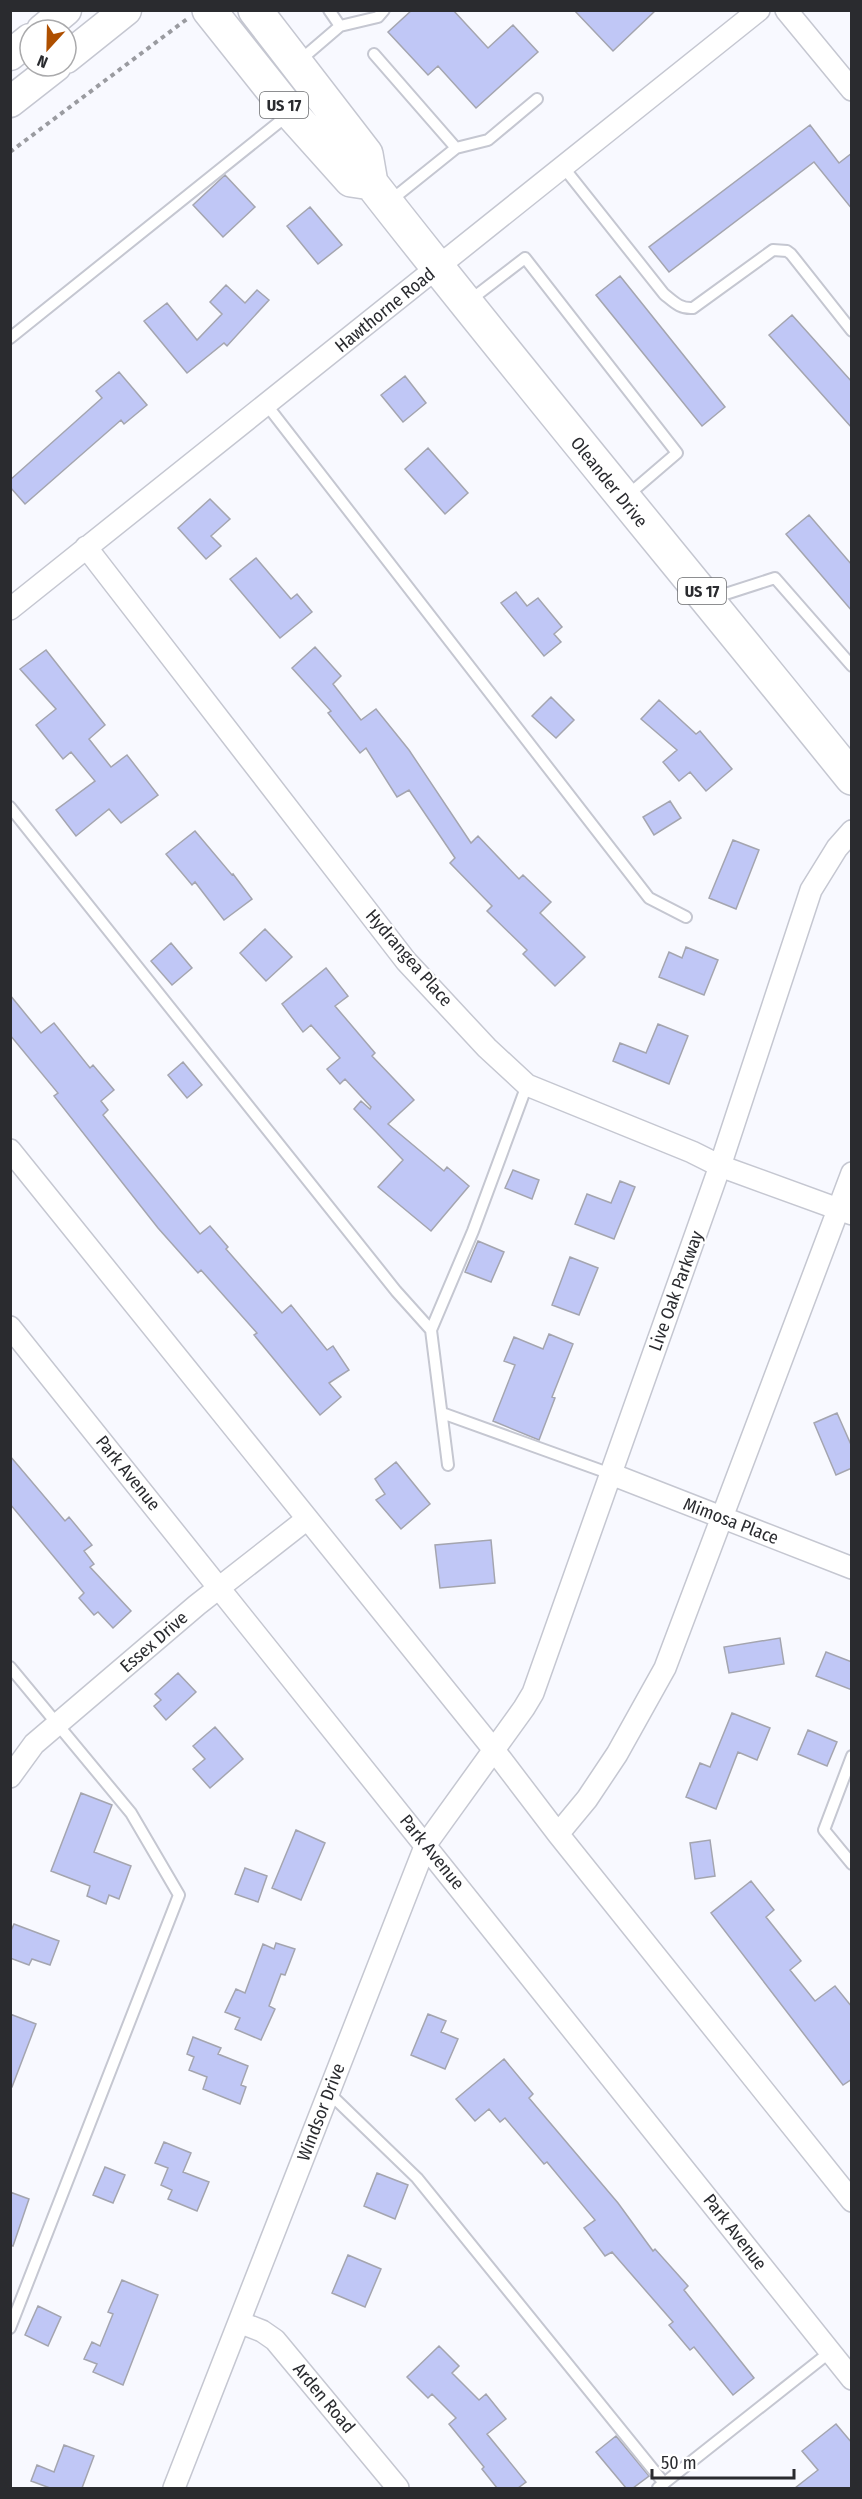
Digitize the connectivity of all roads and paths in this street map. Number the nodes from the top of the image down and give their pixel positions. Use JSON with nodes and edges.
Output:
{"nodes":[{"id":1,"x":126,"y":10,"type":"edge"},
{"id":2,"x":255,"y":10,"type":"edge"},
{"id":3,"x":328,"y":10,"type":"edge"},
{"id":4,"x":384,"y":10,"type":"edge"},
{"id":5,"x":759,"y":10,"type":"edge"},
{"id":6,"x":786,"y":10,"type":"edge"},
{"id":7,"x":200,"y":13,"type":"edge"},
{"id":8,"x":340,"y":26,"type":"junction"},
{"id":9,"x":78,"y":48,"type":"edge"},
{"id":10,"x":374,"y":54,"type":"dead end"},
{"id":11,"x":297,"y":62,"type":"junction"},
{"id":12,"x":41,"y":78,"type":"edge"},
{"id":13,"x":852,"y":90,"type":"edge"},
{"id":14,"x":537,"y":99,"type":"dead end"},
{"id":15,"x":10,"y":102,"type":"edge"},
{"id":16,"x":291,"y":113,"type":"junction"},
{"id":17,"x":456,"y":148,"type":"junction"},
{"id":18,"x":10,"y":152,"type":"edge"},
{"id":19,"x":564,"y":168,"type":"junction"},
{"id":20,"x":379,"y":193,"type":"junction"},
{"id":21,"x":438,"y":267,"type":"junction"},
{"id":22,"x":466,"y":303,"type":"junction"},
{"id":23,"x":852,"y":331,"type":"edge"},
{"id":24,"x":10,"y":338,"type":"edge"},
{"id":25,"x":266,"y":404,"type":"junction"},
{"id":26,"x":623,"y":499,"type":"junction"},
{"id":27,"x":86,"y":547,"type":"junction"},
{"id":28,"x":709,"y":599,"type":"junction"},
{"id":29,"x":10,"y":609,"type":"edge"},
{"id":30,"x":852,"y":666,"type":"edge"},
{"id":31,"x":852,"y":778,"type":"edge"},
{"id":32,"x":10,"y":807,"type":"edge"},
{"id":33,"x":852,"y":831,"type":"edge"},
{"id":34,"x":686,"y":917,"type":"dead end"},
{"id":35,"x":527,"y":1085,"type":"junction"},
{"id":36,"x":10,"y":1150,"type":"edge"},
{"id":37,"x":720,"y":1166,"type":"junction"},
{"id":38,"x":852,"y":1173,"type":"edge"},
{"id":39,"x":845,"y":1211,"type":"edge"},
{"id":40,"x":10,"y":1327,"type":"edge"},
{"id":41,"x":432,"y":1329,"type":"junction"},
{"id":42,"x":442,"y":1413,"type":"junction"},
{"id":43,"x":448,"y":1465,"type":"dead end"},
{"id":44,"x":611,"y":1474,"type":"junction"},
{"id":45,"x":723,"y":1517,"type":"junction"},
{"id":46,"x":307,"y":1519,"type":"junction"},
{"id":47,"x":852,"y":1568,"type":"edge"},
{"id":48,"x":220,"y":1586,"type":"junction"},
{"id":49,"x":10,"y":1667,"type":"edge"},
{"id":50,"x":57,"y":1726,"type":"junction"},
{"id":51,"x":494,"y":1750,"type":"junction"},
{"id":52,"x":852,"y":1756,"type":"edge"},
{"id":53,"x":10,"y":1777,"type":"edge"},
{"id":54,"x":558,"y":1834,"type":"junction"},
{"id":55,"x":426,"y":1844,"type":"junction"},
{"id":56,"x":852,"y":1864,"type":"edge"},
{"id":57,"x":329,"y":2092,"type":"junction"},
{"id":58,"x":852,"y":2201,"type":"edge"},
{"id":59,"x":239,"y":2322,"type":"junction"},
{"id":60,"x":10,"y":2328,"type":"edge"},
{"id":61,"x":830,"y":2352,"type":"junction"},
{"id":62,"x":852,"y":2379,"type":"edge"},
{"id":63,"x":661,"y":2486,"type":"edge"},
{"id":64,"x":174,"y":2488,"type":"edge"},
{"id":65,"x":398,"y":2488,"type":"edge"}],
"edges":[{"from":1,"to":9,"type":"main road"},
{"from":2,"to":11,"type":"main road","name":"Oleander Drive","number":"US 17"},
{"from":3,"to":8,"type":"lane"},
{"from":4,"to":8,"type":"lane"},
{"from":5,"to":19,"type":"street","name":"Hawthorne Road"},
{"from":6,"to":13,"type":"street"},
{"from":7,"to":16,"type":"main road","number":"US 17"},
{"from":7,"to":18,"type":"path"},
{"from":8,"to":11,"type":"lane"},
{"from":10,"to":17,"type":"lane"},
{"from":11,"to":20,"type":"main road","name":"Oleander Drive","number":"US 17"},
{"from":12,"to":15,"type":"main road"},
{"from":14,"to":17,"type":"lane"},
{"from":16,"to":20,"type":"main road","number":"US 17"},
{"from":16,"to":24,"type":"lane"},
{"from":17,"to":20,"type":"lane"},
{"from":19,"to":21,"type":"street","name":"Hawthorne Road"},
{"from":19,"to":23,"type":"lane"},
{"from":20,"to":21,"type":"main road","name":"Oleander Drive","number":"US 17"},
{"from":21,"to":22,"type":"main road","name":"Oleander Drive","number":"US 17"},
{"from":21,"to":25,"type":"street","name":"Hawthorne Road"},
{"from":22,"to":26,"type":"main road","name":"Oleander Drive","number":"US 17"},
{"from":22,"to":26,"type":"lane"},
{"from":25,"to":27,"type":"street","name":"Hawthorne Road"},
{"from":25,"to":34,"type":"lane"},
{"from":26,"to":28,"type":"main road","name":"Oleander Drive","number":"US 17"},
{"from":27,"to":29,"type":"street","name":"Hawthorne Road"},
{"from":27,"to":35,"type":"street","name":"Hydrangea Place"},
{"from":28,"to":30,"type":"lane"},
{"from":28,"to":31,"type":"main road","name":"Oleander Drive","number":"US 17"},
{"from":32,"to":41,"type":"lane"},
{"from":33,"to":37,"type":"street","name":"Live Oak Parkway"},
{"from":35,"to":37,"type":"street","name":"Hydrangea Place"},
{"from":35,"to":41,"type":"lane"},
{"from":36,"to":46,"type":"street"},
{"from":37,"to":39,"type":"street","name":"Hydrangea Place"},
{"from":37,"to":44,"type":"street","name":"Live Oak Parkway"},
{"from":38,"to":39,"type":"street"},
{"from":39,"to":45,"type":"street"},
{"from":40,"to":48,"type":"street","name":"Park Avenue"},
{"from":41,"to":42,"type":"lane"},
{"from":42,"to":43,"type":"lane"},
{"from":42,"to":44,"type":"lane"},
{"from":44,"to":45,"type":"street","name":"Mimosa Place"},
{"from":44,"to":51,"type":"street","name":"Live Oak Parkway"},
{"from":45,"to":47,"type":"street","name":"Mimosa Place"},
{"from":45,"to":54,"type":"street"},
{"from":46,"to":48,"type":"street","name":"Essex Drive"},
{"from":46,"to":51,"type":"street"},
{"from":48,"to":50,"type":"street","name":"Essex Drive"},
{"from":48,"to":55,"type":"street","name":"Park Avenue"},
{"from":49,"to":50,"type":"lane"},
{"from":50,"to":53,"type":"street","name":"Essex Drive"},
{"from":50,"to":60,"type":"lane"},
{"from":51,"to":54,"type":"street"},
{"from":51,"to":55,"type":"street","name":"Windsor Drive"},
{"from":52,"to":56,"type":"lane"},
{"from":54,"to":58,"type":"street"},
{"from":55,"to":57,"type":"street","name":"Windsor Drive"},
{"from":55,"to":61,"type":"street","name":"Park Avenue"},
{"from":57,"to":59,"type":"street","name":"Windsor Drive"},
{"from":57,"to":63,"type":"lane"},
{"from":59,"to":64,"type":"street","name":"Windsor Drive"},
{"from":59,"to":65,"type":"street","name":"Arden Road"},
{"from":61,"to":62,"type":"street","name":"Park Avenue"},
{"from":61,"to":63,"type":"lane"}]}
